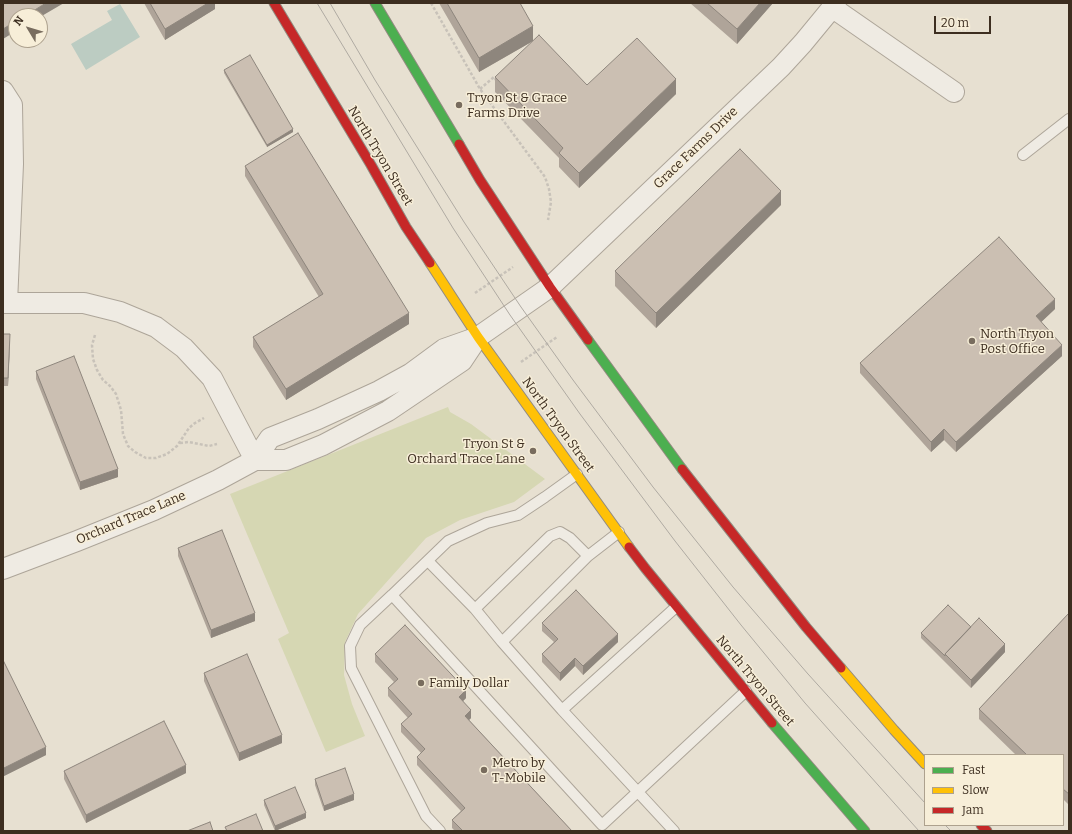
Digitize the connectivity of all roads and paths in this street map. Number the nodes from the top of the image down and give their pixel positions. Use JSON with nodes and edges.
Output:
{"nodes":[{"id":1,"x":274,"y":3,"type":"edge"},
{"id":2,"x":375,"y":3,"type":"edge"},
{"id":3,"x":430,"y":3,"type":"edge"},
{"id":4,"x":834,"y":5,"type":"edge"},
{"id":5,"x":498,"y":82,"type":"edge"},
{"id":6,"x":480,"y":89,"type":"junction"},
{"id":7,"x":3,"y":91,"type":"edge"},
{"id":8,"x":954,"y":92,"type":"dead end"},
{"id":9,"x":1069,"y":119,"type":"edge"},
{"id":10,"x":1023,"y":155,"type":"dead end"},
{"id":11,"x":548,"y":220,"type":"dead end"},
{"id":12,"x":519,"y":264,"type":"dead end"},
{"id":13,"x":550,"y":287,"type":"junction"},
{"id":14,"x":474,"y":294,"type":"dead end"},
{"id":15,"x":5,"y":303,"type":"edge"},
{"id":16,"x":95,"y":335,"type":"dead end"},
{"id":17,"x":478,"y":337,"type":"junction"},
{"id":18,"x":558,"y":337,"type":"dead end"},
{"id":19,"x":520,"y":363,"type":"dead end"},
{"id":20,"x":204,"y":418,"type":"dead end"},
{"id":21,"x":180,"y":443,"type":"junction"},
{"id":22,"x":217,"y":444,"type":"dead end"},
{"id":23,"x":255,"y":460,"type":"junction"},
{"id":24,"x":577,"y":474,"type":"junction"},
{"id":25,"x":619,"y":532,"type":"junction"},
{"id":26,"x":588,"y":556,"type":"junction"},
{"id":27,"x":428,"y":561,"type":"junction"},
{"id":28,"x":3,"y":569,"type":"edge"},
{"id":29,"x":392,"y":595,"type":"junction"},
{"id":30,"x":676,"y":607,"type":"junction"},
{"id":31,"x":475,"y":609,"type":"junction"},
{"id":32,"x":502,"y":642,"type":"junction"},
{"id":33,"x":746,"y":691,"type":"junction"},
{"id":34,"x":562,"y":710,"type":"junction"},
{"id":35,"x":924,"y":763,"type":"edge"},
{"id":36,"x":638,"y":792,"type":"junction"},
{"id":37,"x":604,"y":828,"type":"edge"},
{"id":38,"x":672,"y":830,"type":"edge"},
{"id":39,"x":440,"y":831,"type":"edge"},
{"id":40,"x":865,"y":831,"type":"edge"}],
"edges":[{"from":1,"to":17,"type":"main road","name":"North Tryon Street"},
{"from":2,"to":13,"type":"main road"},
{"from":3,"to":6,"type":"path"},
{"from":4,"to":8,"type":"street"},
{"from":4,"to":13,"type":"street","name":"Grace Farms Drive"},
{"from":5,"to":6,"type":"path"},
{"from":6,"to":11,"type":"path"},
{"from":7,"to":15,"type":"street"},
{"from":9,"to":10,"type":"lane"},
{"from":12,"to":14,"type":"path"},
{"from":13,"to":17,"type":"street","name":"Orchard Trace Lane"},
{"from":13,"to":35,"type":"main road"},
{"from":15,"to":23,"type":"street"},
{"from":16,"to":21,"type":"path"},
{"from":17,"to":23,"type":"street","name":"Orchard Trace Lane"},
{"from":17,"to":23,"type":"street","name":"Orchard Trace Lane"},
{"from":17,"to":24,"type":"main road","name":"North Tryon Street"},
{"from":18,"to":19,"type":"path"},
{"from":20,"to":21,"type":"path"},
{"from":21,"to":22,"type":"path"},
{"from":23,"to":28,"type":"street","name":"Orchard Trace Lane"},
{"from":24,"to":25,"type":"main road","name":"North Tryon Street"},
{"from":24,"to":27,"type":"lane"},
{"from":25,"to":26,"type":"lane"},
{"from":25,"to":30,"type":"main road","name":"North Tryon Street"},
{"from":26,"to":31,"type":"lane"},
{"from":26,"to":32,"type":"lane"},
{"from":27,"to":29,"type":"lane"},
{"from":27,"to":31,"type":"lane"},
{"from":29,"to":37,"type":"lane"},
{"from":29,"to":39,"type":"lane"},
{"from":30,"to":33,"type":"main road","name":"North Tryon Street"},
{"from":30,"to":34,"type":"lane"},
{"from":31,"to":32,"type":"lane"},
{"from":32,"to":34,"type":"lane"},
{"from":33,"to":36,"type":"lane"},
{"from":33,"to":40,"type":"main road","name":"North Tryon Street"},
{"from":34,"to":36,"type":"lane"},
{"from":36,"to":37,"type":"lane"},
{"from":36,"to":38,"type":"lane"}]}
